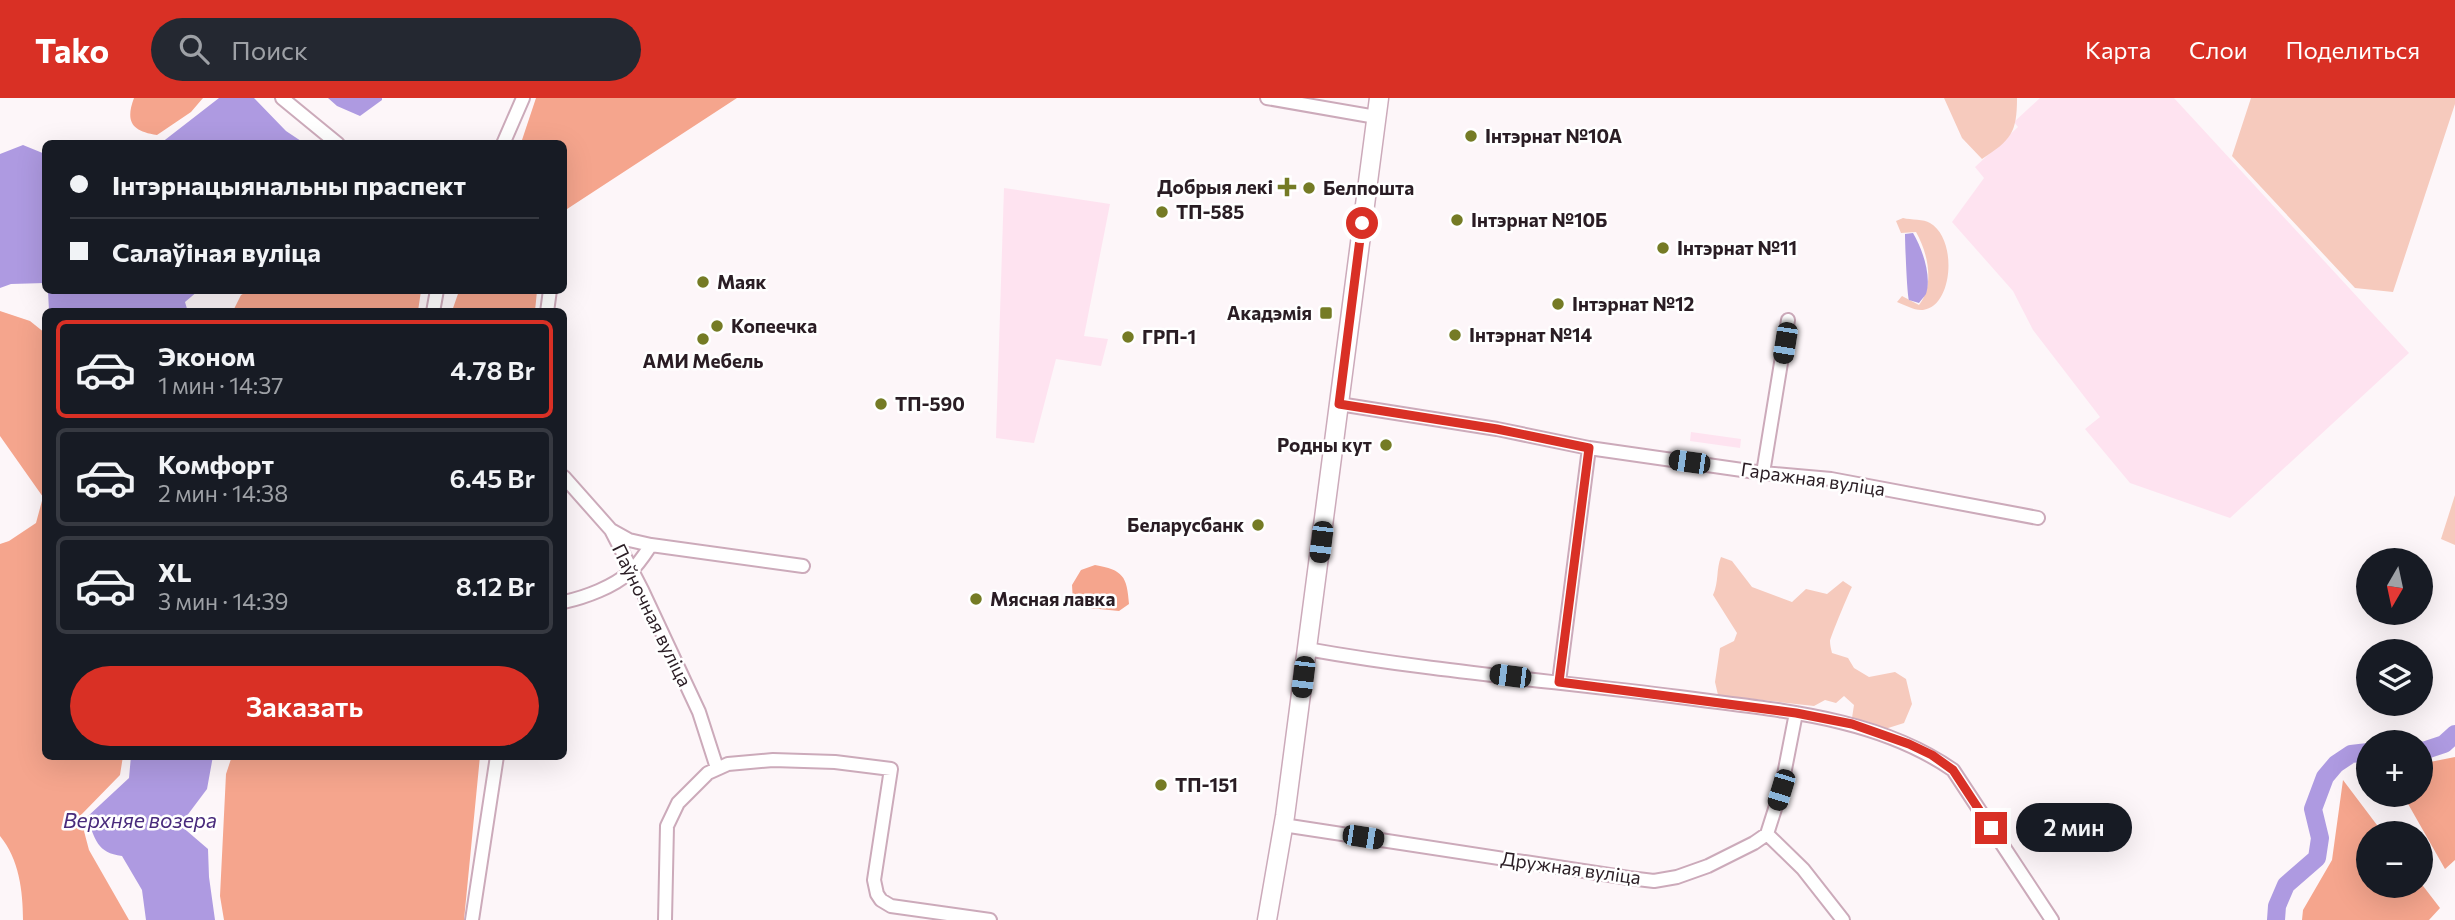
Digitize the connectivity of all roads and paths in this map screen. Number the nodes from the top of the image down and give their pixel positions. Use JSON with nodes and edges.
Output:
{"nodes":[{"id":1,"x":282,"y":98,"type":"edge"},
{"id":2,"x":523,"y":98,"type":"edge"},
{"id":3,"x":1267,"y":98,"type":"edge"},
{"id":4,"x":1379,"y":98,"type":"edge"},
{"id":5,"x":1376,"y":117,"type":"junction"},
{"id":6,"x":333,"y":140,"type":"edge"},
{"id":7,"x":505,"y":140,"type":"edge"},
{"id":8,"x":1788,"y":320,"type":"dead end"},
{"id":9,"x":1339,"y":404,"type":"junction"},
{"id":10,"x":1589,"y":448,"type":"junction"},
{"id":11,"x":1763,"y":473,"type":"junction"},
{"id":12,"x":567,"y":480,"type":"edge"},
{"id":13,"x":2038,"y":517,"type":"dead end"},
{"id":14,"x":611,"y":530,"type":"junction"},
{"id":15,"x":651,"y":545,"type":"junction"},
{"id":16,"x":803,"y":566,"type":"dead end"},
{"id":17,"x":632,"y":571,"type":"junction"},
{"id":18,"x":567,"y":601,"type":"edge"},
{"id":19,"x":1307,"y":649,"type":"junction"},
{"id":20,"x":1559,"y":682,"type":"junction"},
{"id":21,"x":1796,"y":713,"type":"junction"},
{"id":22,"x":496,"y":760,"type":"edge"},
{"id":23,"x":717,"y":768,"type":"junction"},
{"id":24,"x":1283,"y":825,"type":"junction"},
{"id":25,"x":1767,"y":834,"type":"junction"},
{"id":26,"x":472,"y":920,"type":"edge"},
{"id":27,"x":665,"y":920,"type":"edge"},
{"id":28,"x":990,"y":920,"type":"edge"},
{"id":29,"x":1267,"y":920,"type":"edge"},
{"id":30,"x":1843,"y":920,"type":"edge"},
{"id":31,"x":2052,"y":920,"type":"edge"}],
"edges":[{"from":1,"to":6,"type":"street"},
{"from":2,"to":7,"type":"street"},
{"from":3,"to":5,"type":"street"},
{"from":4,"to":5,"type":"main road"},
{"from":5,"to":9,"type":"main road"},
{"from":8,"to":11,"type":"street"},
{"from":9,"to":10,"type":"street","name":"Гаражная вуліца"},
{"from":9,"to":19,"type":"main road"},
{"from":10,"to":11,"type":"street","name":"Гаражная вуліца"},
{"from":10,"to":20,"type":"street"},
{"from":11,"to":13,"type":"street","name":"Гаражная вуліца"},
{"from":12,"to":14,"type":"street","name":"Паўночная вуліца"},
{"from":14,"to":15,"type":"street"},
{"from":14,"to":17,"type":"street","name":"Паўночная вуліца"},
{"from":15,"to":16,"type":"street"},
{"from":15,"to":17,"type":"street"},
{"from":17,"to":18,"type":"street"},
{"from":17,"to":23,"type":"street","name":"Паўночная вуліца"},
{"from":19,"to":20,"type":"street"},
{"from":19,"to":24,"type":"main road"},
{"from":20,"to":21,"type":"street"},
{"from":21,"to":25,"type":"street"},
{"from":21,"to":31,"type":"street"},
{"from":22,"to":26,"type":"street"},
{"from":23,"to":27,"type":"street"},
{"from":23,"to":28,"type":"street"},
{"from":24,"to":25,"type":"street","name":"Дружная вуліца"},
{"from":24,"to":29,"type":"main road"},
{"from":25,"to":30,"type":"street"}]}
